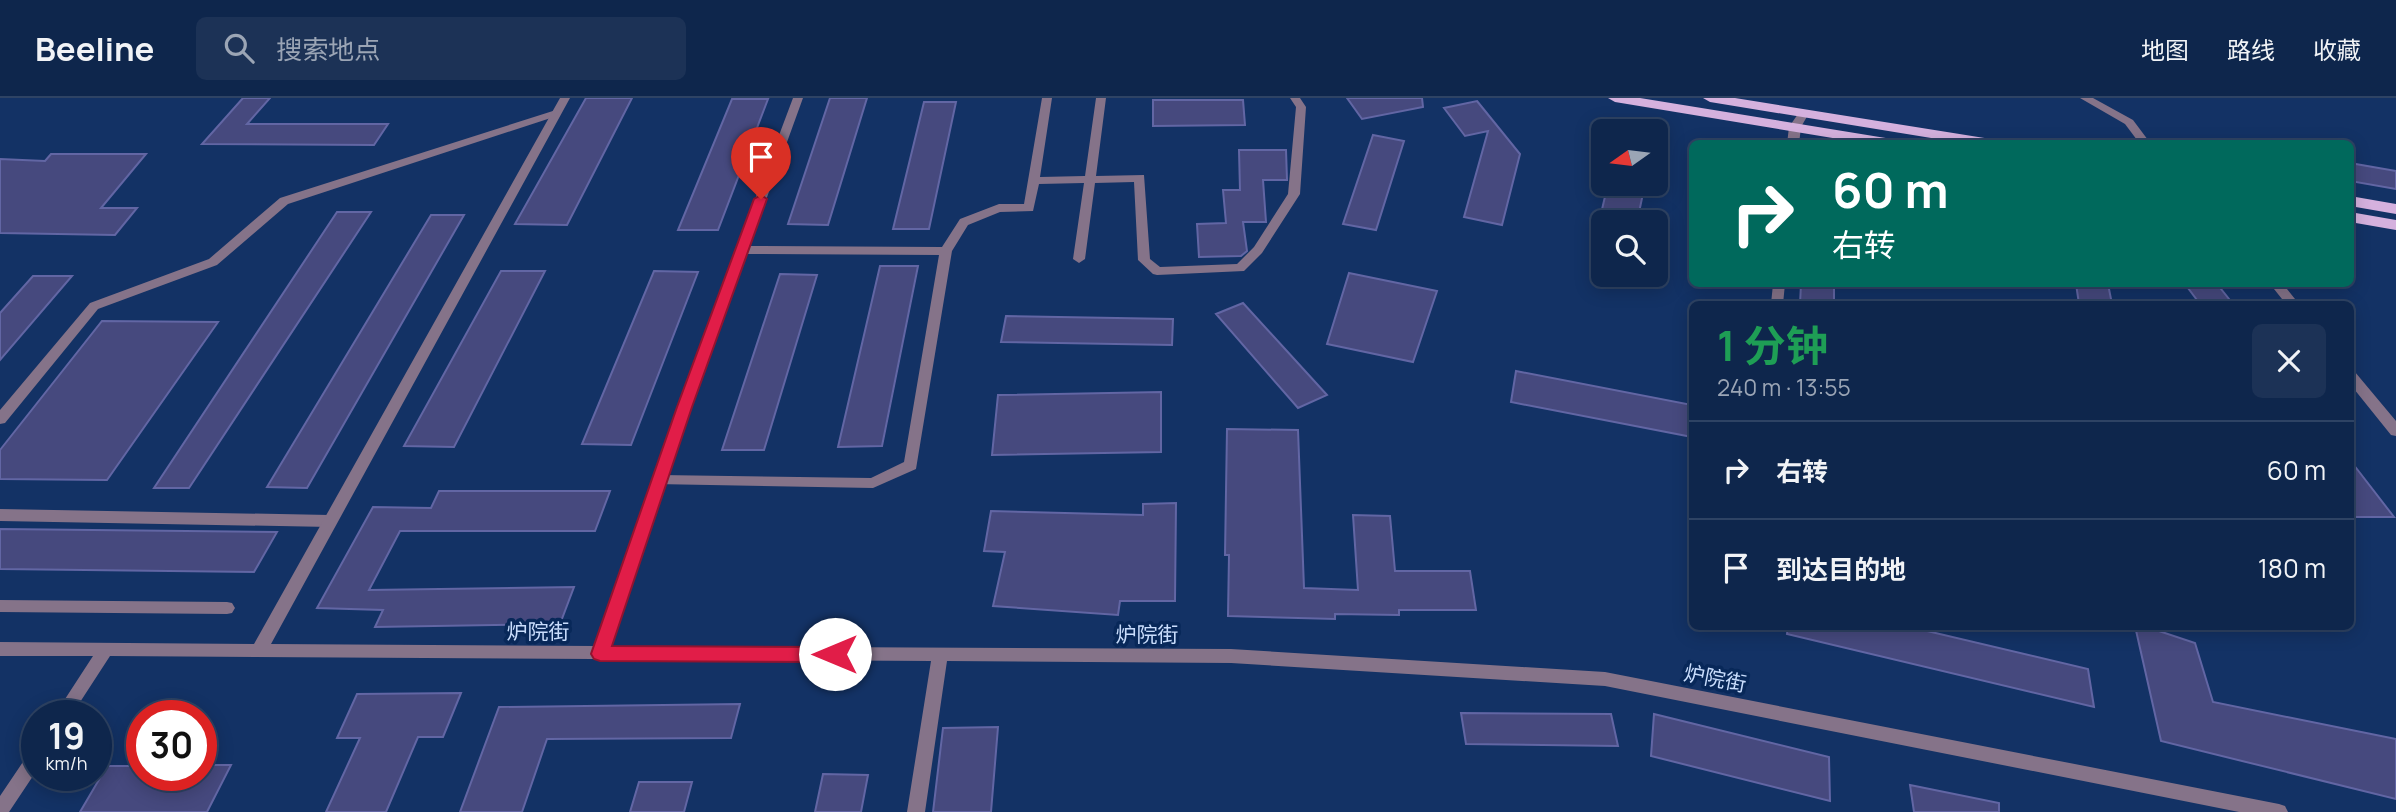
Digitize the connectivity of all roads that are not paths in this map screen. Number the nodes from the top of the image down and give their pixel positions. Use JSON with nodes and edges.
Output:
{"nodes":[{"id":1,"x":565,"y":98,"type":"edge"},
{"id":2,"x":798,"y":98,"type":"edge"},
{"id":3,"x":1047,"y":98,"type":"edge"},
{"id":4,"x":1101,"y":98,"type":"edge"},
{"id":5,"x":1295,"y":98,"type":"edge"},
{"id":6,"x":1615,"y":98,"type":"edge"},
{"id":7,"x":1710,"y":98,"type":"edge"},
{"id":8,"x":2085,"y":98,"type":"edge"},
{"id":9,"x":556,"y":113,"type":"junction"},
{"id":10,"x":1804,"y":113,"type":"junction"},
{"id":11,"x":1795,"y":128,"type":"junction"},
{"id":12,"x":1794,"y":140,"type":"edge"},
{"id":13,"x":1872,"y":140,"type":"edge"},
{"id":14,"x":1972,"y":140,"type":"edge"},
{"id":15,"x":2144,"y":140,"type":"edge"},
{"id":16,"x":1090,"y":179,"type":"junction"},
{"id":17,"x":1033,"y":181,"type":"junction"},
{"id":18,"x":2354,"y":202,"type":"edge"},
{"id":19,"x":2396,"y":209,"type":"edge"},
{"id":20,"x":2354,"y":217,"type":"edge"},
{"id":21,"x":2396,"y":225,"type":"edge"},
{"id":22,"x":742,"y":250,"type":"junction"},
{"id":23,"x":946,"y":251,"type":"junction"},
{"id":24,"x":1079,"y":259,"type":"dead end"},
{"id":25,"x":2279,"y":287,"type":"edge"},
{"id":26,"x":2290,"y":301,"type":"edge"},
{"id":27,"x":2354,"y":380,"type":"edge"},
{"id":28,"x":0,"y":419,"type":"edge"},
{"id":29,"x":2396,"y":431,"type":"edge"},
{"id":30,"x":660,"y":480,"type":"junction"},
{"id":31,"x":0,"y":515,"type":"edge"},
{"id":32,"x":330,"y":521,"type":"junction"},
{"id":33,"x":0,"y":606,"type":"edge"},
{"id":34,"x":227,"y":608,"type":"dead end"},
{"id":35,"x":0,"y":649,"type":"edge"},
{"id":36,"x":105,"y":651,"type":"junction"},
{"id":37,"x":258,"y":652,"type":"junction"},
{"id":38,"x":600,"y":654,"type":"junction"},
{"id":39,"x":940,"y":655,"type":"junction"},
{"id":40,"x":73,"y":700,"type":"edge"},
{"id":41,"x":21,"y":779,"type":"edge"},
{"id":42,"x":0,"y":811,"type":"edge"},
{"id":43,"x":916,"y":812,"type":"edge"},
{"id":44,"x":2279,"y":812,"type":"edge"}],
"edges":[{"from":1,"to":9,"type":"street"},
{"from":2,"to":22,"type":"street"},
{"from":3,"to":17,"type":"street"},
{"from":4,"to":16,"type":"street"},
{"from":5,"to":16,"type":"street"},
{"from":6,"to":11,"type":"main road"},
{"from":7,"to":10,"type":"main road"},
{"from":8,"to":15,"type":"street"},
{"from":9,"to":28,"type":"street"},
{"from":9,"to":32,"type":"street"},
{"from":10,"to":11,"type":"street"},
{"from":10,"to":14,"type":"main road"},
{"from":11,"to":12,"type":"street"},
{"from":11,"to":13,"type":"main road"},
{"from":16,"to":17,"type":"street"},
{"from":16,"to":24,"type":"street"},
{"from":17,"to":23,"type":"street"},
{"from":18,"to":19,"type":"main road"},
{"from":20,"to":21,"type":"main road"},
{"from":22,"to":23,"type":"street"},
{"from":22,"to":30,"type":"street"},
{"from":23,"to":30,"type":"street"},
{"from":25,"to":26,"type":"street"},
{"from":27,"to":29,"type":"street"},
{"from":30,"to":38,"type":"street"},
{"from":31,"to":32,"type":"street"},
{"from":32,"to":37,"type":"street"},
{"from":33,"to":34,"type":"street"},
{"from":35,"to":36,"type":"street","name":"炉院街"},
{"from":36,"to":37,"type":"street","name":"炉院街"},
{"from":36,"to":40,"type":"street"},
{"from":37,"to":38,"type":"street","name":"炉院街"},
{"from":38,"to":39,"type":"street","name":"炉院街"},
{"from":39,"to":43,"type":"street"},
{"from":39,"to":44,"type":"street","name":"炉院街"},
{"from":41,"to":42,"type":"street"}]}
